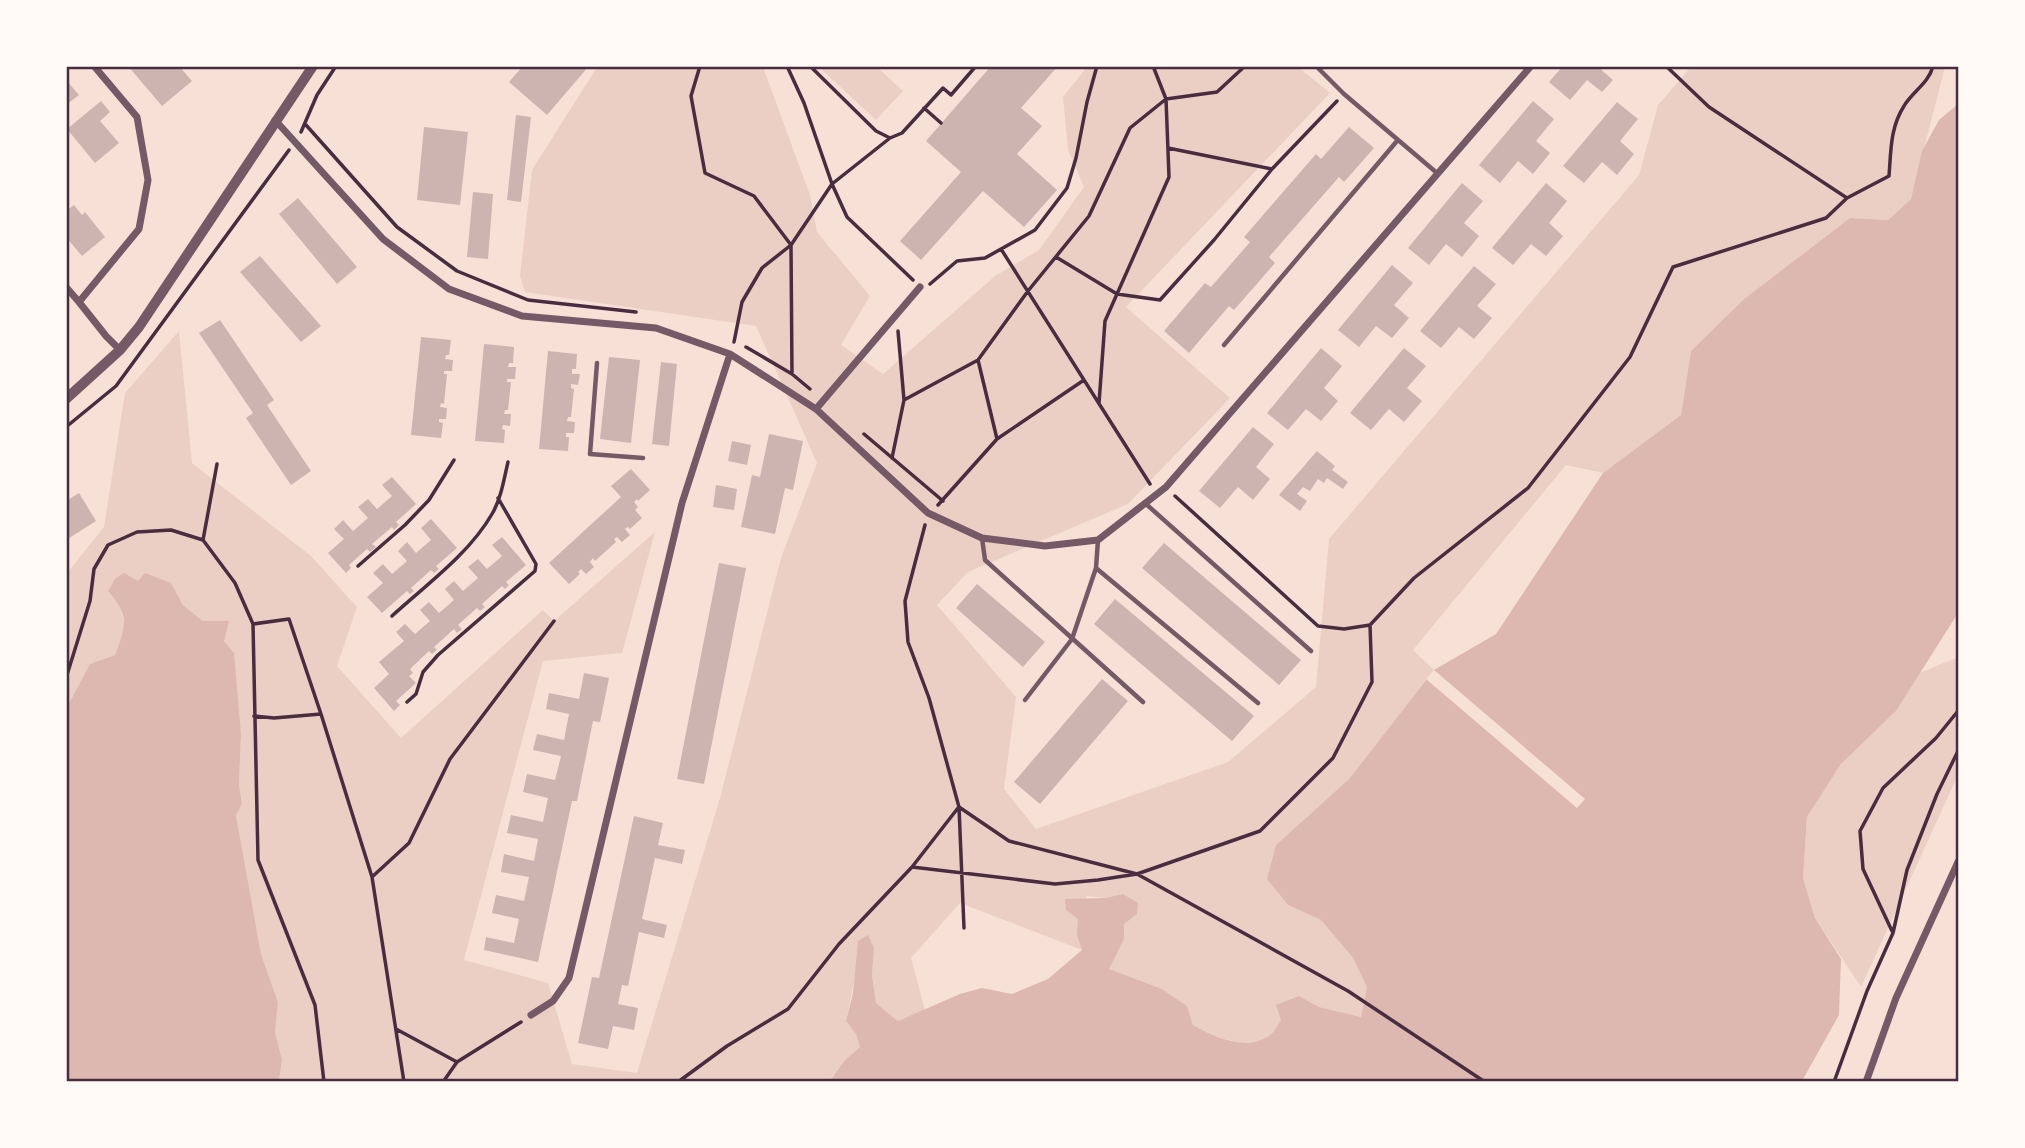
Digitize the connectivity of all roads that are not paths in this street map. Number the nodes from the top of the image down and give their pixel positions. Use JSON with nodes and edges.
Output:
{"nodes":[{"id":1,"x":94,"y":66,"type":"edge"},
{"id":2,"x":313,"y":66,"type":"edge"},
{"id":3,"x":1316,"y":66,"type":"edge"},
{"id":4,"x":1531,"y":66,"type":"edge"},
{"id":5,"x":275,"y":120,"type":"junction"},
{"id":6,"x":1397,"y":141,"type":"junction"},
{"id":7,"x":1438,"y":174,"type":"junction"},
{"id":8,"x":66,"y":287,"type":"edge"},
{"id":9,"x":920,"y":287,"type":"road end"},
{"id":10,"x":79,"y":302,"type":"junction"},
{"id":11,"x":1224,"y":345,"type":"dead end"},
{"id":12,"x":120,"y":350,"type":"junction"},
{"id":13,"x":730,"y":354,"type":"junction"},
{"id":14,"x":597,"y":363,"type":"dead end"},
{"id":15,"x":66,"y":399,"type":"edge"},
{"id":16,"x":816,"y":409,"type":"junction"},
{"id":17,"x":643,"y":458,"type":"dead end"},
{"id":18,"x":1145,"y":503,"type":"junction"},
{"id":19,"x":982,"y":538,"type":"junction"},
{"id":20,"x":1098,"y":540,"type":"junction"},
{"id":21,"x":1096,"y":568,"type":"junction"},
{"id":22,"x":1072,"y":639,"type":"junction"},
{"id":23,"x":1311,"y":651,"type":"dead end"},
{"id":24,"x":1025,"y":700,"type":"dead end"},
{"id":25,"x":1143,"y":702,"type":"dead end"},
{"id":26,"x":1258,"y":703,"type":"dead end"},
{"id":27,"x":1958,"y":862,"type":"edge"},
{"id":28,"x":531,"y":1015,"type":"road end"},
{"id":29,"x":1866,"y":1082,"type":"edge"}],
"edges":[{"from":1,"to":10,"type":"street"},
{"from":2,"to":5,"type":"street"},
{"from":3,"to":6,"type":"lane"},
{"from":4,"to":7,"type":"street"},
{"from":5,"to":12,"type":"street"},
{"from":5,"to":13,"type":"street"},
{"from":6,"to":7,"type":"lane"},
{"from":6,"to":11,"type":"lane"},
{"from":7,"to":18,"type":"street"},
{"from":8,"to":10,"type":"street"},
{"from":9,"to":16,"type":"street"},
{"from":10,"to":12,"type":"street"},
{"from":12,"to":15,"type":"street"},
{"from":13,"to":16,"type":"street"},
{"from":13,"to":28,"type":"street"},
{"from":14,"to":17,"type":"lane"},
{"from":16,"to":19,"type":"street"},
{"from":18,"to":20,"type":"street"},
{"from":18,"to":23,"type":"lane"},
{"from":19,"to":20,"type":"street"},
{"from":19,"to":22,"type":"lane"},
{"from":20,"to":21,"type":"lane"},
{"from":21,"to":22,"type":"lane"},
{"from":21,"to":26,"type":"lane"},
{"from":22,"to":24,"type":"lane"},
{"from":22,"to":25,"type":"lane"},
{"from":27,"to":29,"type":"street"}]}
